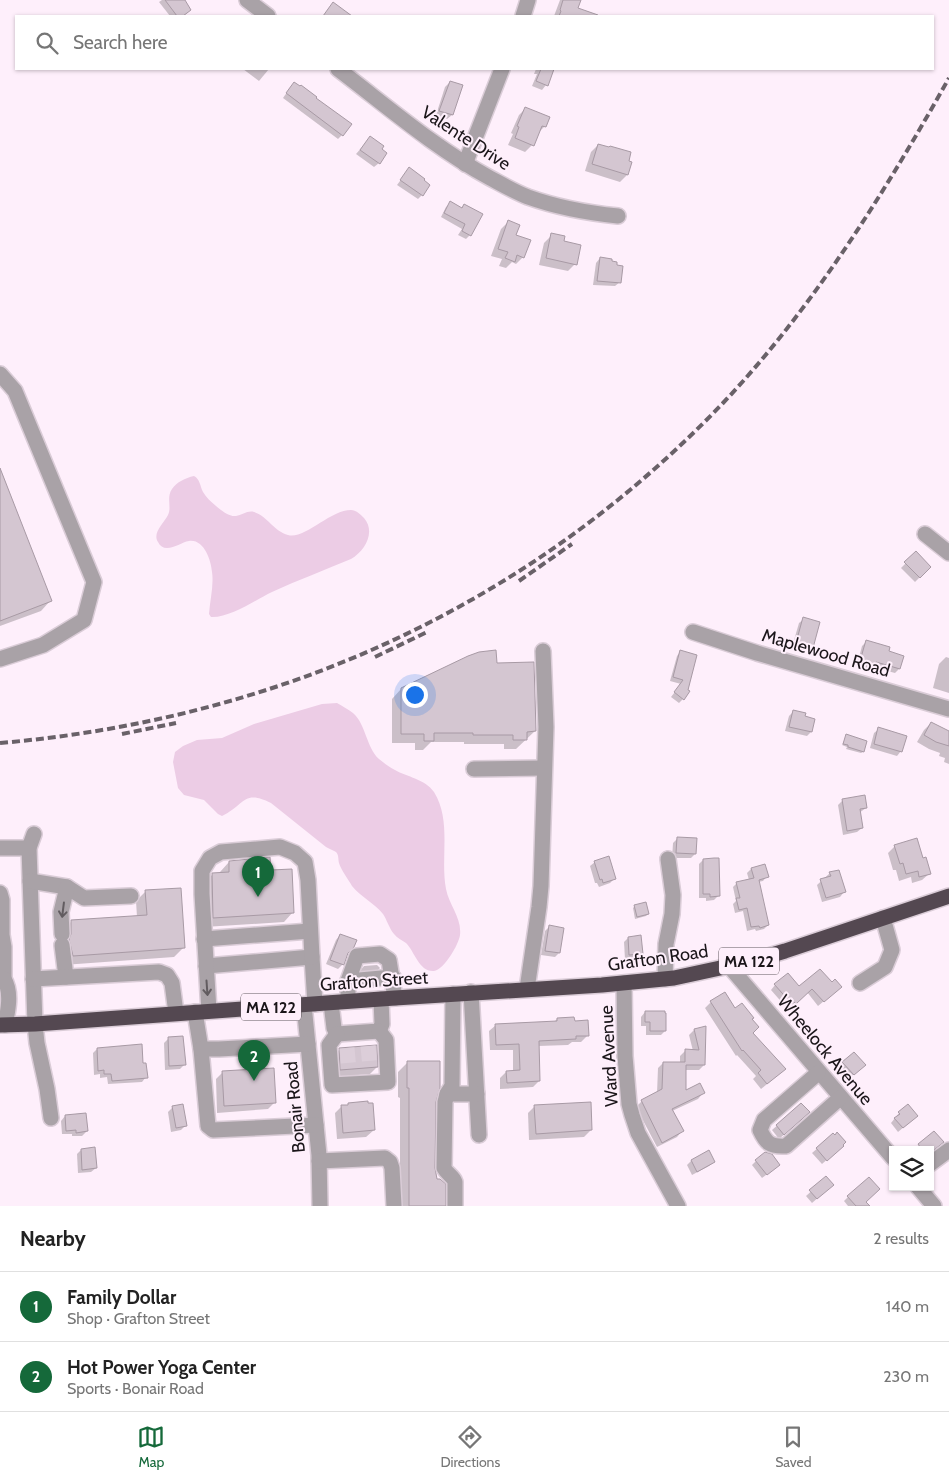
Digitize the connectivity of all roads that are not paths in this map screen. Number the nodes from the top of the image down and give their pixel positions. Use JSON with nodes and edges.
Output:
{"nodes":[{"id":1,"x":247,"y":0,"type":"edge"},
{"id":2,"x":528,"y":0,"type":"edge"},
{"id":3,"x":267,"y":15,"type":"edge"},
{"id":4,"x":523,"y":15,"type":"edge"},
{"id":5,"x":339,"y":70,"type":"edge"},
{"id":6,"x":502,"y":70,"type":"edge"},
{"id":7,"x":465,"y":164,"type":"junction"},
{"id":8,"x":618,"y":216,"type":"dead end"},
{"id":9,"x":0,"y":374,"type":"edge"},
{"id":10,"x":926,"y":534,"type":"dead end"},
{"id":11,"x":949,"y":553,"type":"edge"},
{"id":12,"x":693,"y":632,"type":"dead end"},
{"id":13,"x":543,"y":651,"type":"dead end"},
{"id":14,"x":0,"y":660,"type":"edge"},
{"id":15,"x":949,"y":709,"type":"edge"},
{"id":16,"x":544,"y":768,"type":"junction"},
{"id":17,"x":474,"y":769,"type":"dead end"},
{"id":18,"x":0,"y":848,"type":"edge"},
{"id":19,"x":668,"y":859,"type":"dead end"},
{"id":20,"x":30,"y":880,"type":"junction"},
{"id":21,"x":67,"y":887,"type":"junction"},
{"id":22,"x":0,"y":893,"type":"edge"},
{"id":23,"x":131,"y":896,"type":"dead end"},
{"id":24,"x":949,"y":896,"type":"edge"},
{"id":25,"x":884,"y":918,"type":"junction"},
{"id":26,"x":310,"y":931,"type":"junction"},
{"id":27,"x":1,"y":933,"type":"edge"},
{"id":28,"x":204,"y":938,"type":"junction"},
{"id":29,"x":312,"y":957,"type":"junction"},
{"id":30,"x":206,"y":966,"type":"junction"},
{"id":31,"x":729,"y":966,"type":"junction"},
{"id":32,"x":66,"y":977,"type":"junction"},
{"id":33,"x":393,"y":977,"type":"junction"},
{"id":34,"x":2,"y":979,"type":"edge"},
{"id":35,"x":33,"y":979,"type":"junction"},
{"id":36,"x":665,"y":979,"type":"junction"},
{"id":37,"x":348,"y":981,"type":"junction"},
{"id":38,"x":624,"y":983,"type":"junction"},
{"id":39,"x":860,"y":983,"type":"dead end"},
{"id":40,"x":534,"y":989,"type":"junction"},
{"id":41,"x":470,"y":992,"type":"junction"},
{"id":42,"x":453,"y":994,"type":"junction"},
{"id":43,"x":388,"y":998,"type":"junction"},
{"id":44,"x":348,"y":1001,"type":"junction"},
{"id":45,"x":331,"y":1003,"type":"junction"},
{"id":46,"x":309,"y":1004,"type":"junction"},
{"id":47,"x":202,"y":1011,"type":"junction"},
{"id":48,"x":176,"y":1013,"type":"junction"},
{"id":49,"x":35,"y":1024,"type":"junction"},
{"id":50,"x":2,"y":1025,"type":"edge"},
{"id":51,"x":371,"y":1036,"type":"junction"},
{"id":52,"x":344,"y":1039,"type":"junction"},
{"id":53,"x":308,"y":1044,"type":"junction"},
{"id":54,"x":201,"y":1049,"type":"junction"},
{"id":55,"x":370,"y":1068,"type":"tunnel mouth"},
{"id":56,"x":818,"y":1073,"type":"junction"},
{"id":57,"x":370,"y":1083,"type":"junction"},
{"id":58,"x":447,"y":1094,"type":"junction"},
{"id":59,"x":477,"y":1094,"type":"junction"},
{"id":60,"x":840,"y":1098,"type":"junction"},
{"id":61,"x":50,"y":1118,"type":"dead end"},
{"id":62,"x":316,"y":1125,"type":"junction"},
{"id":63,"x":479,"y":1135,"type":"dead end"},
{"id":64,"x":949,"y":1150,"type":"edge"},
{"id":65,"x":889,"y":1153,"type":"edge"},
{"id":66,"x":319,"y":1161,"type":"junction"},
{"id":67,"x":934,"y":1161,"type":"edge"},
{"id":68,"x":921,"y":1191,"type":"edge"},
{"id":69,"x":320,"y":1206,"type":"edge"},
{"id":70,"x":394,"y":1206,"type":"edge"},
{"id":71,"x":455,"y":1206,"type":"edge"},
{"id":72,"x":678,"y":1206,"type":"edge"},
{"id":73,"x":934,"y":1206,"type":"edge"}],
"edges":[{"from":1,"to":3,"type":"street"},
{"from":2,"to":4,"type":"street"},
{"from":5,"to":7,"type":"street","name":"Valente Drive"},
{"from":6,"to":7,"type":"street"},
{"from":7,"to":8,"type":"street","name":"Valente Drive"},
{"from":9,"to":14,"type":"street"},
{"from":10,"to":11,"type":"street"},
{"from":12,"to":15,"type":"street","name":"Maplewood Road"},
{"from":13,"to":16,"type":"street"},
{"from":16,"to":17,"type":"street"},
{"from":16,"to":40,"type":"street"},
{"from":18,"to":20,"type":"street"},
{"from":19,"to":36,"type":"street"},
{"from":20,"to":21,"type":"street"},
{"from":20,"to":35,"type":"street"},
{"from":21,"to":23,"type":"street"},
{"from":21,"to":32,"type":"street","one_way":true},
{"from":22,"to":27,"type":"street"},
{"from":24,"to":25,"type":"highway","name":"Grafton Road","number":"MA 122"},
{"from":25,"to":31,"type":"highway","name":"Grafton Road","number":"MA 122"},
{"from":25,"to":39,"type":"street"},
{"from":26,"to":28,"type":"street"},
{"from":26,"to":28,"type":"street","name":"Bonair Road"},
{"from":26,"to":29,"type":"street","name":"Bonair Road"},
{"from":27,"to":34,"type":"street"},
{"from":28,"to":30,"type":"street"},
{"from":29,"to":30,"type":"street"},
{"from":29,"to":46,"type":"street","name":"Bonair Road"},
{"from":30,"to":47,"type":"street","one_way":true},
{"from":31,"to":36,"type":"highway","name":"Grafton Road","number":"MA 122"},
{"from":31,"to":56,"type":"street","name":"Wheelock Avenue"},
{"from":32,"to":35,"type":"street"},
{"from":32,"to":48,"type":"street"},
{"from":33,"to":37,"type":"street"},
{"from":33,"to":37,"type":"street"},
{"from":33,"to":43,"type":"street"},
{"from":34,"to":50,"type":"street"},
{"from":35,"to":49,"type":"street"},
{"from":36,"to":38,"type":"highway","name":"Grafton Road","number":"MA 122"},
{"from":37,"to":44,"type":"street"},
{"from":38,"to":40,"type":"highway","name":"Grafton Road","number":"MA 122"},
{"from":38,"to":72,"type":"street","name":"Ward Avenue"},
{"from":40,"to":41,"type":"highway","name":"Grafton Street","number":"MA 122"},
{"from":41,"to":42,"type":"highway","name":"Grafton Street","number":"MA 122"},
{"from":41,"to":59,"type":"street"},
{"from":42,"to":43,"type":"highway","name":"Grafton Street","number":"MA 122"},
{"from":42,"to":58,"type":"street"},
{"from":43,"to":44,"type":"highway","name":"Grafton Street","number":"MA 122"},
{"from":43,"to":51,"type":"street"},
{"from":44,"to":45,"type":"highway","name":"Grafton Street","number":"MA 122"},
{"from":45,"to":46,"type":"highway","name":"Grafton Street","number":"MA 122"},
{"from":45,"to":52,"type":"street"},
{"from":46,"to":47,"type":"highway","name":"Grafton Street","number":"MA 122"},
{"from":46,"to":53,"type":"street","name":"Bonair Road"},
{"from":47,"to":48,"type":"highway","name":"Grafton Street","number":"MA 122"},
{"from":47,"to":54,"type":"street"},
{"from":48,"to":49,"type":"highway","name":"Grafton Street","number":"MA 122"},
{"from":49,"to":50,"type":"highway","name":"Grafton Street","number":"MA 122"},
{"from":49,"to":61,"type":"street"},
{"from":51,"to":52,"type":"street"},
{"from":51,"to":57,"type":"street"},
{"from":52,"to":57,"type":"street"},
{"from":53,"to":54,"type":"street"},
{"from":53,"to":62,"type":"street","name":"Bonair Road"},
{"from":54,"to":62,"type":"street"},
{"from":55,"to":57,"type":"street"},
{"from":56,"to":60,"type":"street","name":"Wheelock Avenue"},
{"from":56,"to":60,"type":"street"},
{"from":58,"to":59,"type":"street"},
{"from":58,"to":71,"type":"street"},
{"from":59,"to":63,"type":"street"},
{"from":60,"to":65,"type":"street","name":"Wheelock Avenue"},
{"from":62,"to":66,"type":"street","name":"Bonair Road"},
{"from":64,"to":67,"type":"street"},
{"from":66,"to":69,"type":"street","name":"Bonair Road"},
{"from":66,"to":70,"type":"street"},
{"from":68,"to":73,"type":"street"}]}
